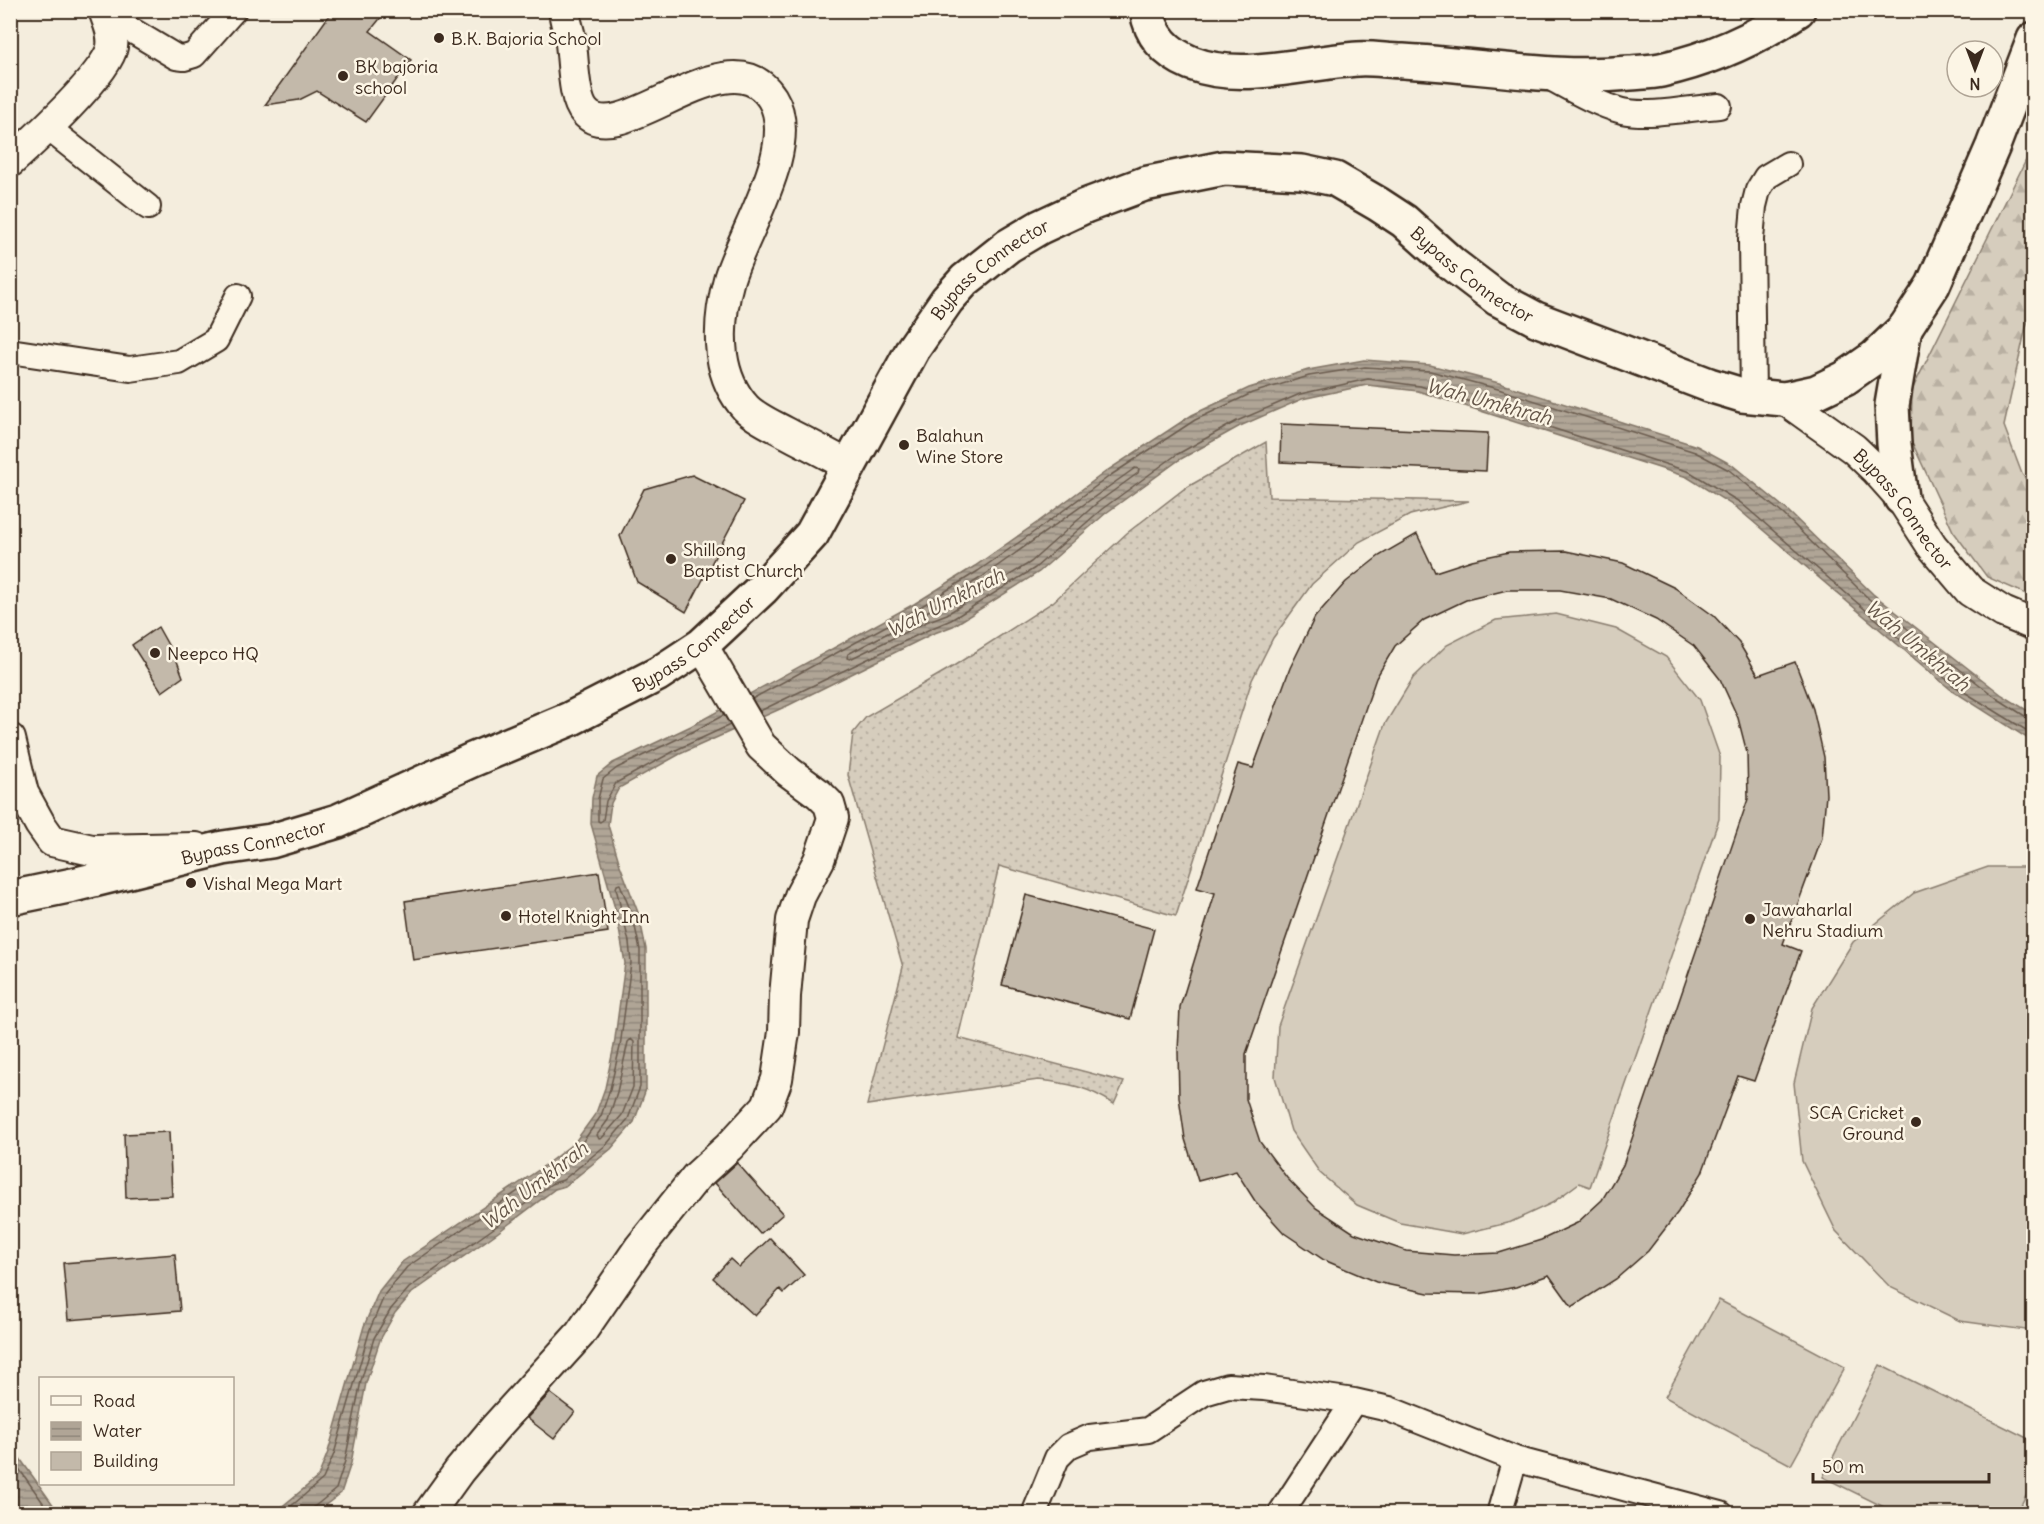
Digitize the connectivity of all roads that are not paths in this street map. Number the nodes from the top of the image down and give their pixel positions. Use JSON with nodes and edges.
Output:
{"nodes":[{"id":1,"x":234,"y":10,"type":"edge"},
{"id":2,"x":564,"y":10,"type":"edge"},
{"id":3,"x":1147,"y":10,"type":"edge"},
{"id":4,"x":1798,"y":10,"type":"edge"},
{"id":5,"x":105,"y":13,"type":"edge"},
{"id":6,"x":2034,"y":39,"type":"edge"},
{"id":7,"x":1541,"y":73,"type":"junction"},
{"id":8,"x":1719,"y":106,"type":"dead end"},
{"id":9,"x":47,"y":128,"type":"junction"},
{"id":10,"x":10,"y":162,"type":"edge"},
{"id":11,"x":1788,"y":164,"type":"dead end"},
{"id":12,"x":148,"y":207,"type":"dead end"},
{"id":13,"x":238,"y":296,"type":"dead end"},
{"id":14,"x":1905,"y":328,"type":"junction"},
{"id":15,"x":10,"y":351,"type":"edge"},
{"id":16,"x":1769,"y":397,"type":"junction"},
{"id":17,"x":849,"y":466,"type":"junction"},
{"id":18,"x":1901,"y":498,"type":"junction"},
{"id":19,"x":2034,"y":625,"type":"edge"},
{"id":20,"x":702,"y":645,"type":"junction"},
{"id":21,"x":10,"y":739,"type":"edge"},
{"id":22,"x":223,"y":848,"type":"junction"},
{"id":23,"x":10,"y":898,"type":"edge"},
{"id":24,"x":1354,"y":1401,"type":"junction"},
{"id":25,"x":1515,"y":1459,"type":"junction"},
{"id":26,"x":428,"y":1514,"type":"edge"},
{"id":27,"x":1034,"y":1514,"type":"edge"},
{"id":28,"x":1280,"y":1514,"type":"edge"},
{"id":29,"x":1499,"y":1514,"type":"edge"},
{"id":30,"x":1721,"y":1514,"type":"edge"}],
"edges":[{"from":1,"to":5,"type":"street"},
{"from":2,"to":17,"type":"street"},
{"from":3,"to":7,"type":"main road"},
{"from":4,"to":7,"type":"main road"},
{"from":5,"to":9,"type":"street"},
{"from":6,"to":14,"type":"main road"},
{"from":7,"to":8,"type":"street"},
{"from":9,"to":10,"type":"street"},
{"from":9,"to":12,"type":"street"},
{"from":11,"to":16,"type":"street"},
{"from":13,"to":15,"type":"street"},
{"from":14,"to":16,"type":"main road"},
{"from":14,"to":18,"type":"main road"},
{"from":16,"to":17,"type":"main road","name":"Bypass Connector"},
{"from":16,"to":18,"type":"street","name":"Bypass Connector"},
{"from":17,"to":20,"type":"main road","name":"Bypass Connector"},
{"from":18,"to":19,"type":"street","name":"Bypass Connector"},
{"from":20,"to":22,"type":"main road","name":"Bypass Connector"},
{"from":20,"to":26,"type":"street"},
{"from":21,"to":22,"type":"street"},
{"from":22,"to":23,"type":"main road","name":"Bypass Connector"},
{"from":24,"to":25,"type":"street"},
{"from":24,"to":27,"type":"street"},
{"from":24,"to":28,"type":"street"},
{"from":25,"to":29,"type":"street"},
{"from":25,"to":30,"type":"street"}]}
